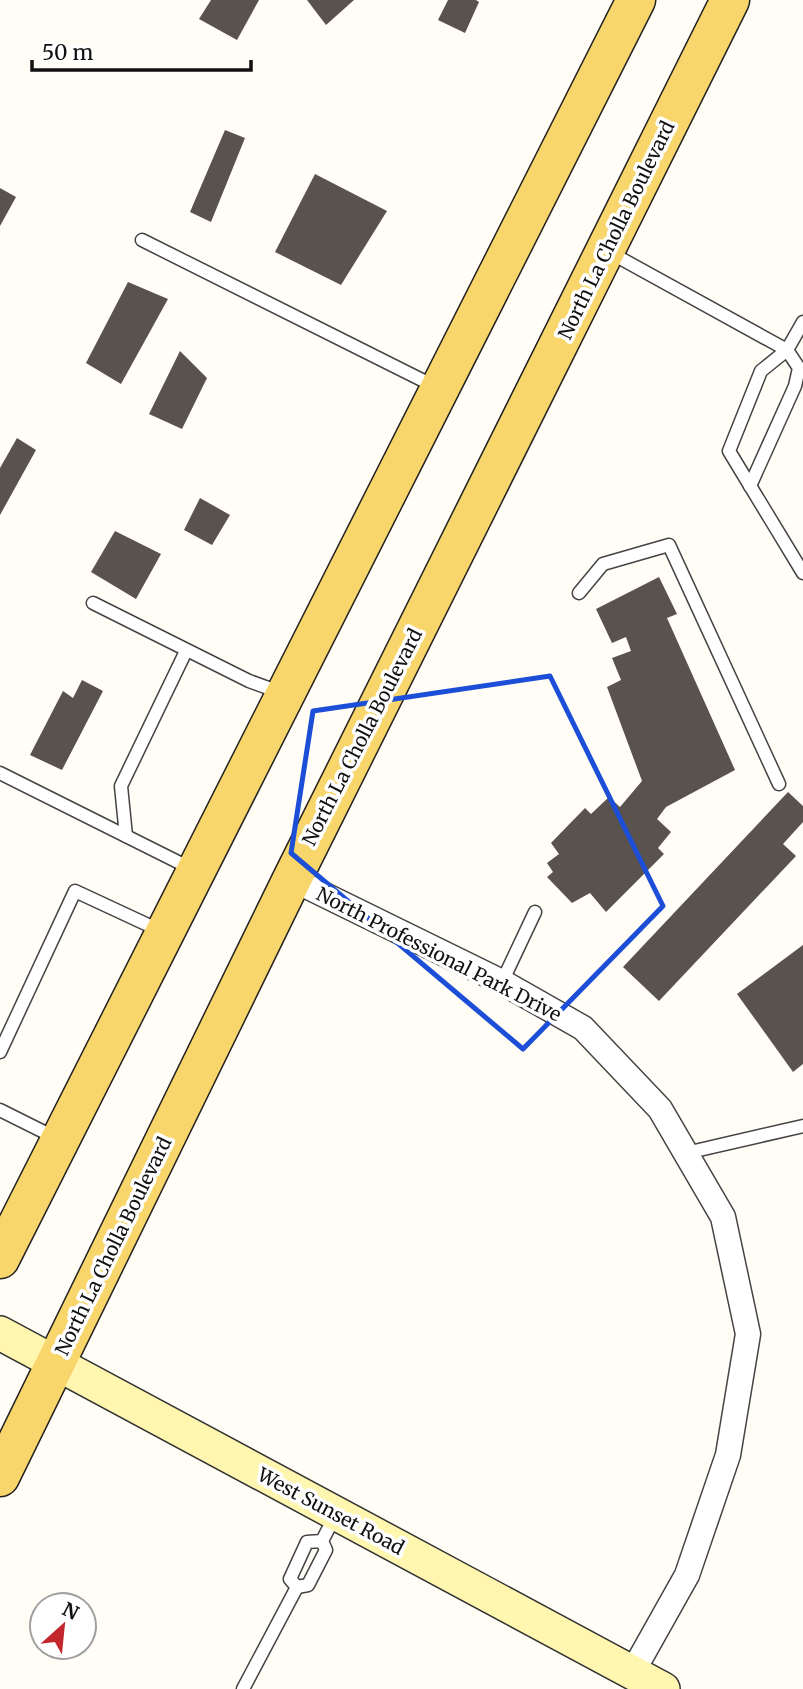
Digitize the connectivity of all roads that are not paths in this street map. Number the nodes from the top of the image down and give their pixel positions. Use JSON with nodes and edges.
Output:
{"nodes":[{"id":1,"x":636,"y":0,"type":"edge"},
{"id":2,"x":730,"y":0,"type":"edge"},
{"id":3,"x":142,"y":240,"type":"dead end"},
{"id":4,"x":606,"y":250,"type":"junction"},
{"id":5,"x":803,"y":322,"type":"edge"},
{"id":6,"x":787,"y":350,"type":"junction"},
{"id":7,"x":439,"y":389,"type":"junction"},
{"id":8,"x":750,"y":486,"type":"junction"},
{"id":9,"x":803,"y":573,"type":"edge"},
{"id":10,"x":579,"y":593,"type":"dead end"},
{"id":11,"x":93,"y":603,"type":"dead end"},
{"id":12,"x":186,"y":650,"type":"junction"},
{"id":13,"x":285,"y":694,"type":"junction"},
{"id":14,"x":0,"y":773,"type":"edge"},
{"id":15,"x":779,"y":784,"type":"dead end"},
{"id":16,"x":126,"y":836,"type":"junction"},
{"id":17,"x":196,"y":871,"type":"junction"},
{"id":18,"x":292,"y":879,"type":"junction"},
{"id":19,"x":535,"y":912,"type":"dead end"},
{"id":20,"x":165,"y":933,"type":"junction"},
{"id":21,"x":502,"y":982,"type":"junction"},
{"id":22,"x":0,"y":1052,"type":"edge"},
{"id":23,"x":0,"y":1110,"type":"edge"},
{"id":24,"x":803,"y":1126,"type":"edge"},
{"id":25,"x":60,"y":1140,"type":"junction"},
{"id":26,"x":686,"y":1153,"type":"junction"},
{"id":27,"x":0,"y":1259,"type":"edge"},
{"id":28,"x":0,"y":1333,"type":"edge"},
{"id":29,"x":57,"y":1363,"type":"junction"},
{"id":30,"x":0,"y":1477,"type":"edge"},
{"id":31,"x":329,"y":1527,"type":"junction"},
{"id":32,"x":297,"y":1587,"type":"junction"},
{"id":33,"x":632,"y":1673,"type":"junction"},
{"id":34,"x":243,"y":1689,"type":"edge"},
{"id":35,"x":663,"y":1689,"type":"edge"}],
"edges":[{"from":1,"to":7,"type":"main road"},
{"from":2,"to":4,"type":"main road","name":"North La Cholla Boulevard"},
{"from":3,"to":7,"type":"lane"},
{"from":4,"to":6,"type":"lane"},
{"from":4,"to":18,"type":"main road","name":"North La Cholla Boulevard"},
{"from":5,"to":6,"type":"lane"},
{"from":6,"to":8,"type":"lane"},
{"from":6,"to":8,"type":"lane"},
{"from":7,"to":13,"type":"main road"},
{"from":8,"to":9,"type":"lane"},
{"from":10,"to":15,"type":"lane"},
{"from":11,"to":12,"type":"lane"},
{"from":12,"to":13,"type":"lane"},
{"from":12,"to":16,"type":"lane"},
{"from":13,"to":17,"type":"main road"},
{"from":14,"to":16,"type":"lane"},
{"from":16,"to":17,"type":"lane"},
{"from":17,"to":20,"type":"main road"},
{"from":18,"to":21,"type":"street","name":"North Professional Park Drive"},
{"from":18,"to":29,"type":"main road","name":"North La Cholla Boulevard"},
{"from":19,"to":21,"type":"lane"},
{"from":20,"to":22,"type":"lane"},
{"from":20,"to":25,"type":"main road"},
{"from":21,"to":26,"type":"street","name":"North Professional Park Drive"},
{"from":23,"to":25,"type":"lane"},
{"from":24,"to":26,"type":"lane"},
{"from":25,"to":27,"type":"main road"},
{"from":26,"to":33,"type":"street","name":"North Professional Park Drive"},
{"from":28,"to":29,"type":"street","name":"West Sunset Road"},
{"from":29,"to":30,"type":"main road","name":"North La Cholla Boulevard"},
{"from":29,"to":31,"type":"street","name":"West Sunset Road"},
{"from":31,"to":32,"type":"lane"},
{"from":31,"to":32,"type":"lane"},
{"from":31,"to":33,"type":"street","name":"West Sunset Road"},
{"from":32,"to":34,"type":"lane"},
{"from":33,"to":35,"type":"street","name":"West Sunset Road"}]}
